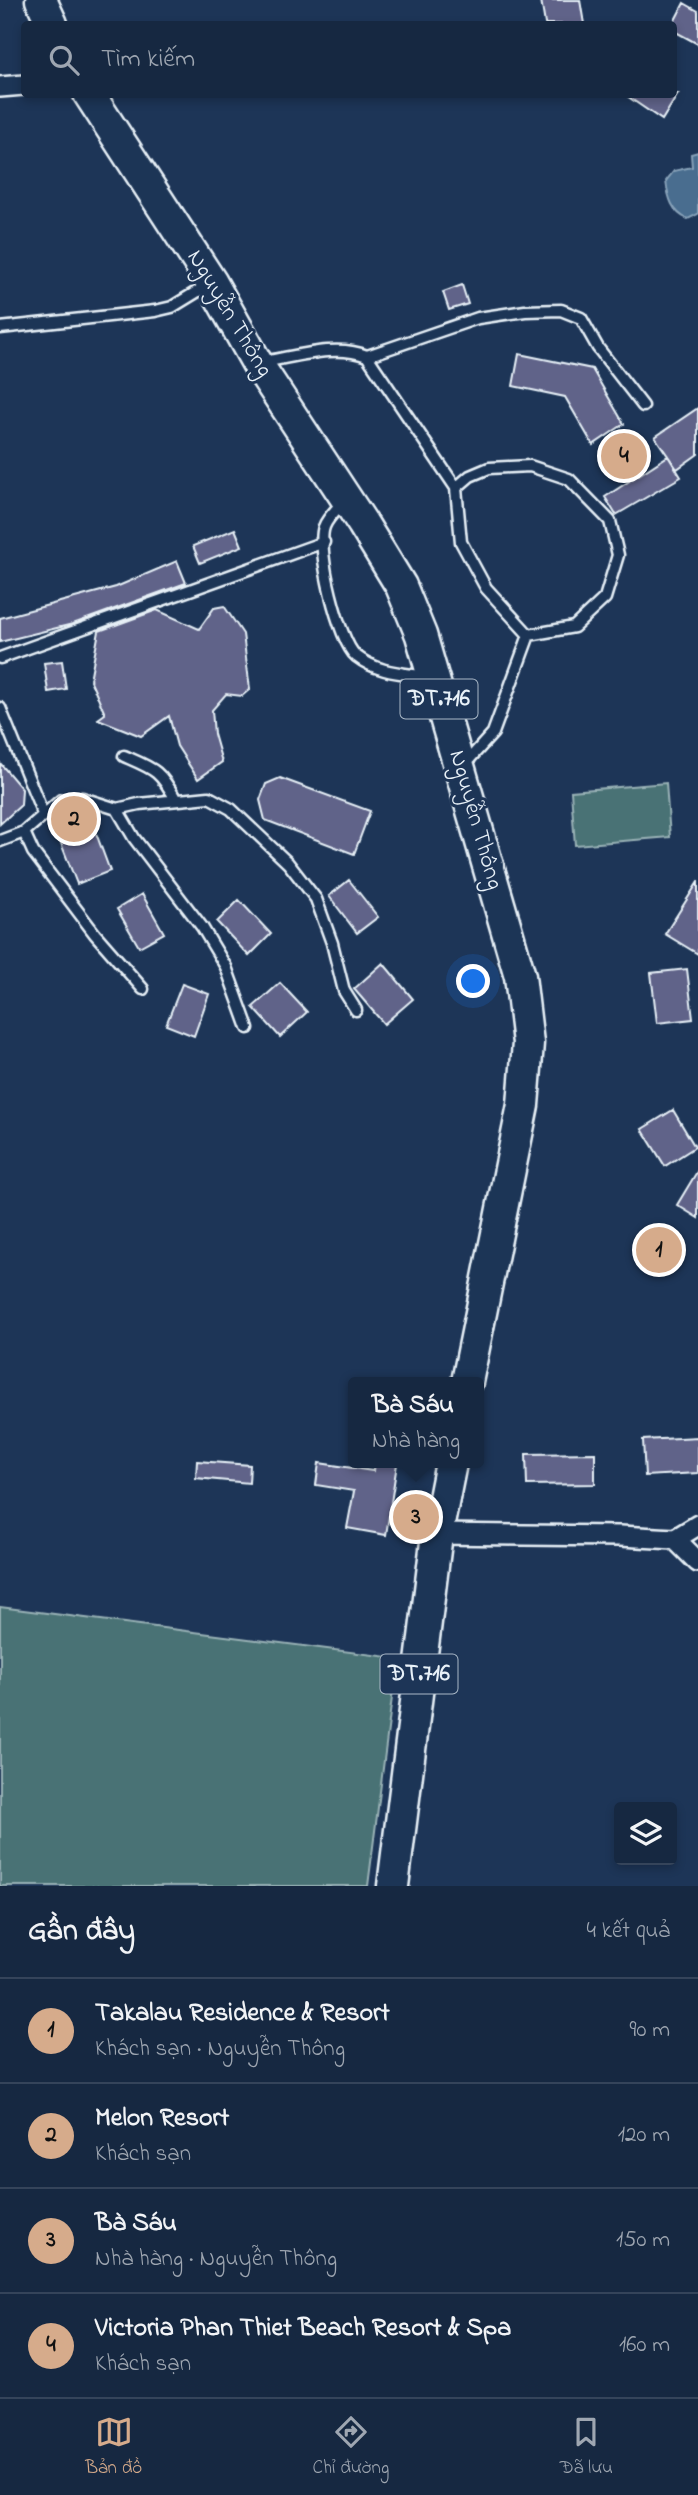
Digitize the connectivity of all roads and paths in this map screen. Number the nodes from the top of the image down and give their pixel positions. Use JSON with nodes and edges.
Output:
{"nodes":[{"id":1,"x":41,"y":0,"type":"edge"},
{"id":2,"x":51,"y":21,"type":"edge"},
{"id":3,"x":21,"y":85,"type":"edge"},
{"id":4,"x":0,"y":87,"type":"edge"},
{"id":5,"x":92,"y":98,"type":"edge"},
{"id":6,"x":212,"y":283,"type":"junction"},
{"id":7,"x":0,"y":328,"type":"edge"},
{"id":8,"x":367,"y":356,"type":"junction"},
{"id":9,"x":257,"y":363,"type":"junction"},
{"id":10,"x":643,"y":406,"type":"dead end"},
{"id":11,"x":456,"y":488,"type":"junction"},
{"id":12,"x":346,"y":498,"type":"junction"},
{"id":13,"x":324,"y":542,"type":"junction"},
{"id":14,"x":529,"y":635,"type":"junction"},
{"id":15,"x":0,"y":658,"type":"edge"},
{"id":16,"x":433,"y":677,"type":"junction"},
{"id":17,"x":0,"y":708,"type":"edge"},
{"id":18,"x":124,"y":756,"type":"dead end"},
{"id":19,"x":460,"y":769,"type":"junction"},
{"id":20,"x":176,"y":800,"type":"junction"},
{"id":21,"x":117,"y":809,"type":"junction"},
{"id":22,"x":43,"y":814,"type":"junction"},
{"id":23,"x":24,"y":832,"type":"junction"},
{"id":24,"x":0,"y":841,"type":"edge"},
{"id":25,"x":143,"y":989,"type":"dead end"},
{"id":26,"x":356,"y":1010,"type":"dead end"},
{"id":27,"x":248,"y":1028,"type":"dead end"},
{"id":28,"x":468,"y":1377,"type":"edge"},
{"id":29,"x":450,"y":1468,"type":"edge"},
{"id":30,"x":698,"y":1525,"type":"edge"},
{"id":31,"x":437,"y":1534,"type":"junction"},
{"id":32,"x":675,"y":1539,"type":"junction"},
{"id":33,"x":698,"y":1562,"type":"edge"},
{"id":34,"x":393,"y":1886,"type":"edge"}],
"edges":[{"from":1,"to":2,"type":"main road"},
{"from":3,"to":4,"type":"street"},
{"from":5,"to":6,"type":"main road","name":"Nguyễn Thông","number":"ĐT.716"},
{"from":6,"to":7,"type":"lane"},
{"from":6,"to":9,"type":"main road","name":"Nguyễn Thông","number":"ĐT.716"},
{"from":8,"to":9,"type":"lane"},
{"from":8,"to":10,"type":"lane"},
{"from":8,"to":11,"type":"lane"},
{"from":9,"to":12,"type":"main road","name":"Nguyễn Thông","number":"ĐT.716"},
{"from":11,"to":14,"type":"lane"},
{"from":11,"to":14,"type":"lane"},
{"from":12,"to":13,"type":"lane"},
{"from":12,"to":16,"type":"main road","name":"Nguyễn Thông","number":"ĐT.716"},
{"from":13,"to":15,"type":"lane"},
{"from":13,"to":16,"type":"lane"},
{"from":14,"to":19,"type":"lane"},
{"from":16,"to":19,"type":"main road","name":"Nguyễn Thông","number":"ĐT.716"},
{"from":17,"to":22,"type":"lane"},
{"from":18,"to":20,"type":"lane"},
{"from":19,"to":28,"type":"main road","name":"Nguyễn Thông","number":"ĐT.716"},
{"from":20,"to":21,"type":"lane"},
{"from":20,"to":26,"type":"lane"},
{"from":21,"to":22,"type":"lane"},
{"from":21,"to":27,"type":"lane"},
{"from":22,"to":23,"type":"lane"},
{"from":23,"to":24,"type":"lane"},
{"from":23,"to":25,"type":"lane"},
{"from":29,"to":31,"type":"main road","number":"ĐT.716"},
{"from":30,"to":32,"type":"street"},
{"from":31,"to":32,"type":"street"},
{"from":31,"to":34,"type":"main road","number":"ĐT.716"},
{"from":32,"to":33,"type":"street"}]}
